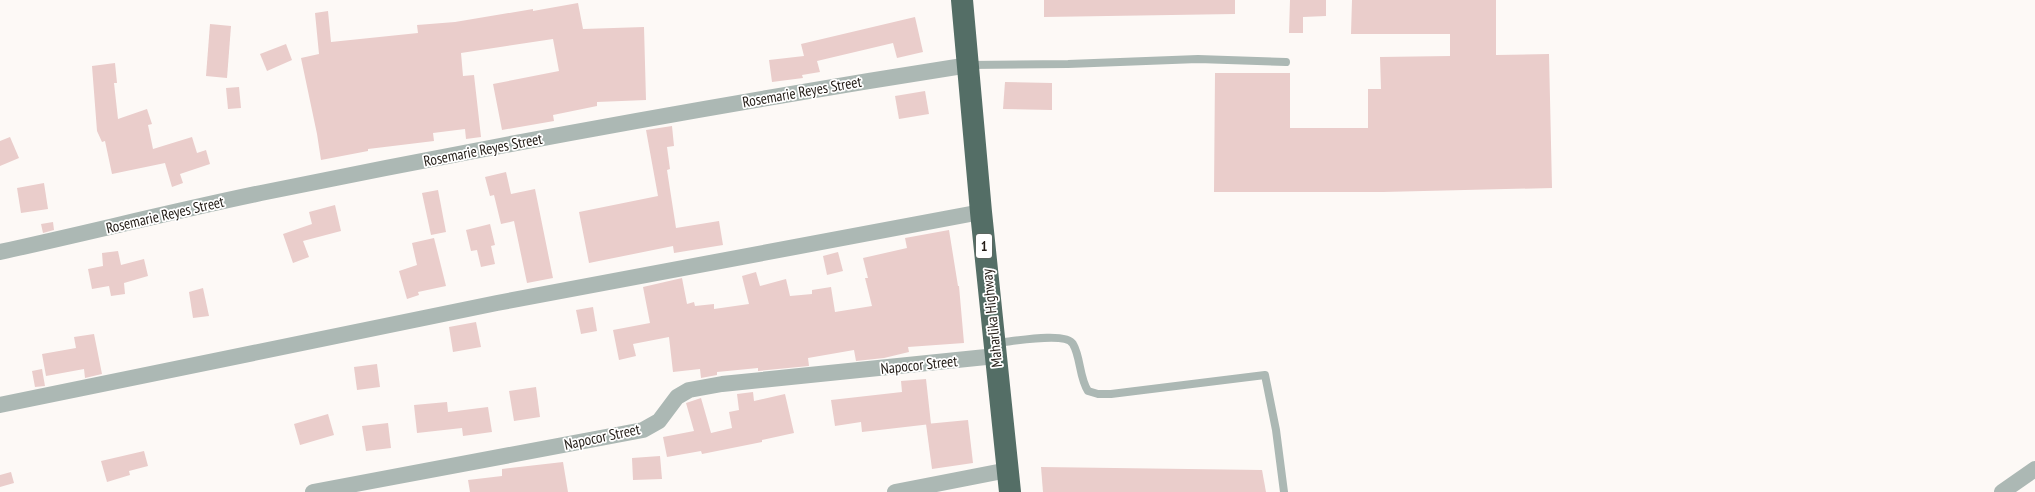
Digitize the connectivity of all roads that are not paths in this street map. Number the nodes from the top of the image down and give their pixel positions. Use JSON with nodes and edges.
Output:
{"nodes":[{"id":1,"x":962,"y":0,"type":"edge"},
{"id":2,"x":1286,"y":62,"type":"dead end"},
{"id":3,"x":969,"y":65,"type":"junction"},
{"id":4,"x":981,"y":212,"type":"junction"},
{"id":5,"x":0,"y":252,"type":"edge"},
{"id":6,"x":996,"y":350,"type":"junction"},
{"id":7,"x":0,"y":405,"type":"edge"},
{"id":8,"x":2035,"y":469,"type":"edge"},
{"id":9,"x":1008,"y":470,"type":"junction"},
{"id":10,"x":314,"y":492,"type":"edge"},
{"id":11,"x":895,"y":492,"type":"edge"},
{"id":12,"x":1010,"y":492,"type":"edge"},
{"id":13,"x":1284,"y":492,"type":"edge"},
{"id":14,"x":2002,"y":492,"type":"edge"}],
"edges":[{"from":1,"to":3,"type":"highway","name":"Maharlika Highway","number":"1"},
{"from":2,"to":3,"type":"lane"},
{"from":3,"to":4,"type":"highway","name":"Maharlika Highway","number":"1"},
{"from":3,"to":5,"type":"street","name":"Rosemarie Reyes Street"},
{"from":4,"to":6,"type":"highway","name":"Maharlika Highway","number":"1"},
{"from":4,"to":7,"type":"street"},
{"from":6,"to":9,"type":"highway","name":"Maharlika Highway","number":"1"},
{"from":6,"to":10,"type":"street","name":"Napocor Street"},
{"from":6,"to":13,"type":"lane"},
{"from":8,"to":14,"type":"street"},
{"from":9,"to":11,"type":"street"},
{"from":9,"to":12,"type":"highway","name":"Maharlika Highway","number":"1"}]}
